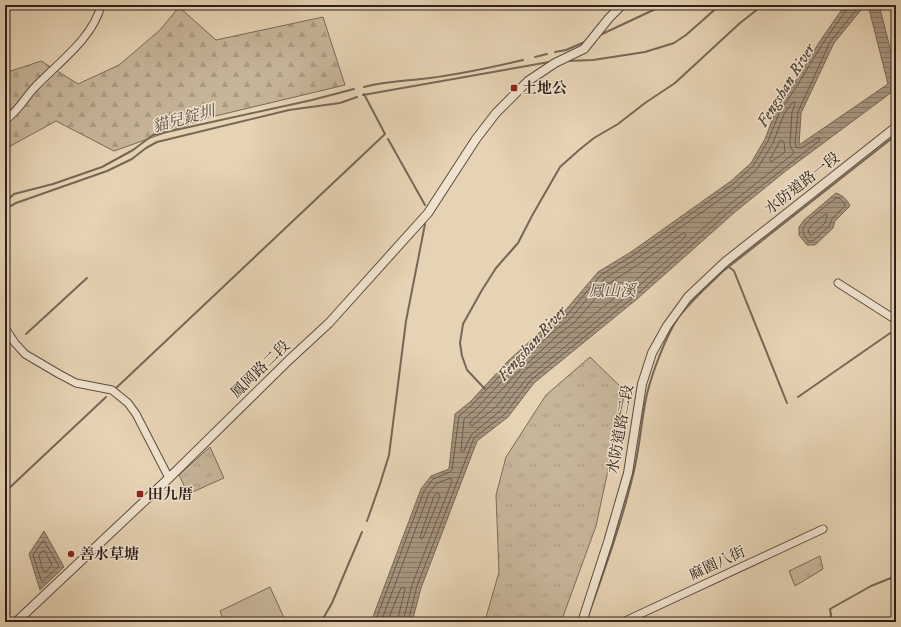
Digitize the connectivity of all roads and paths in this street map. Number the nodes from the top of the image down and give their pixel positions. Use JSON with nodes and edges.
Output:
{"nodes":[{"id":1,"x":101,"y":5,"type":"edge"},
{"id":2,"x":622,"y":5,"type":"edge"},
{"id":3,"x":5,"y":120,"type":"edge"},
{"id":4,"x":896,"y":127,"type":"edge"},
{"id":5,"x":725,"y":262,"type":"joint"},
{"id":6,"x":838,"y":283,"type":"dead end"},
{"id":7,"x":896,"y":320,"type":"edge"},
{"id":8,"x":5,"y":328,"type":"edge"},
{"id":9,"x":169,"y":478,"type":"junction"},
{"id":10,"x":823,"y":529,"type":"dead end"},
{"id":11,"x":16,"y":622,"type":"edge"},
{"id":12,"x":582,"y":622,"type":"edge"},
{"id":13,"x":623,"y":622,"type":"edge"}],
"edges":[{"from":1,"to":3,"type":"street"},
{"from":2,"to":9,"type":"street","name":"鳳岡路二段"},
{"from":4,"to":5,"type":"street","name":"水防道路一段"},
{"from":5,"to":12,"type":"street","name":"水防道路二段"},
{"from":6,"to":7,"type":"street"},
{"from":8,"to":9,"type":"street"},
{"from":9,"to":11,"type":"street","name":"鳳岡路二段"},
{"from":10,"to":13,"type":"street","name":"麻園八街"}]}
